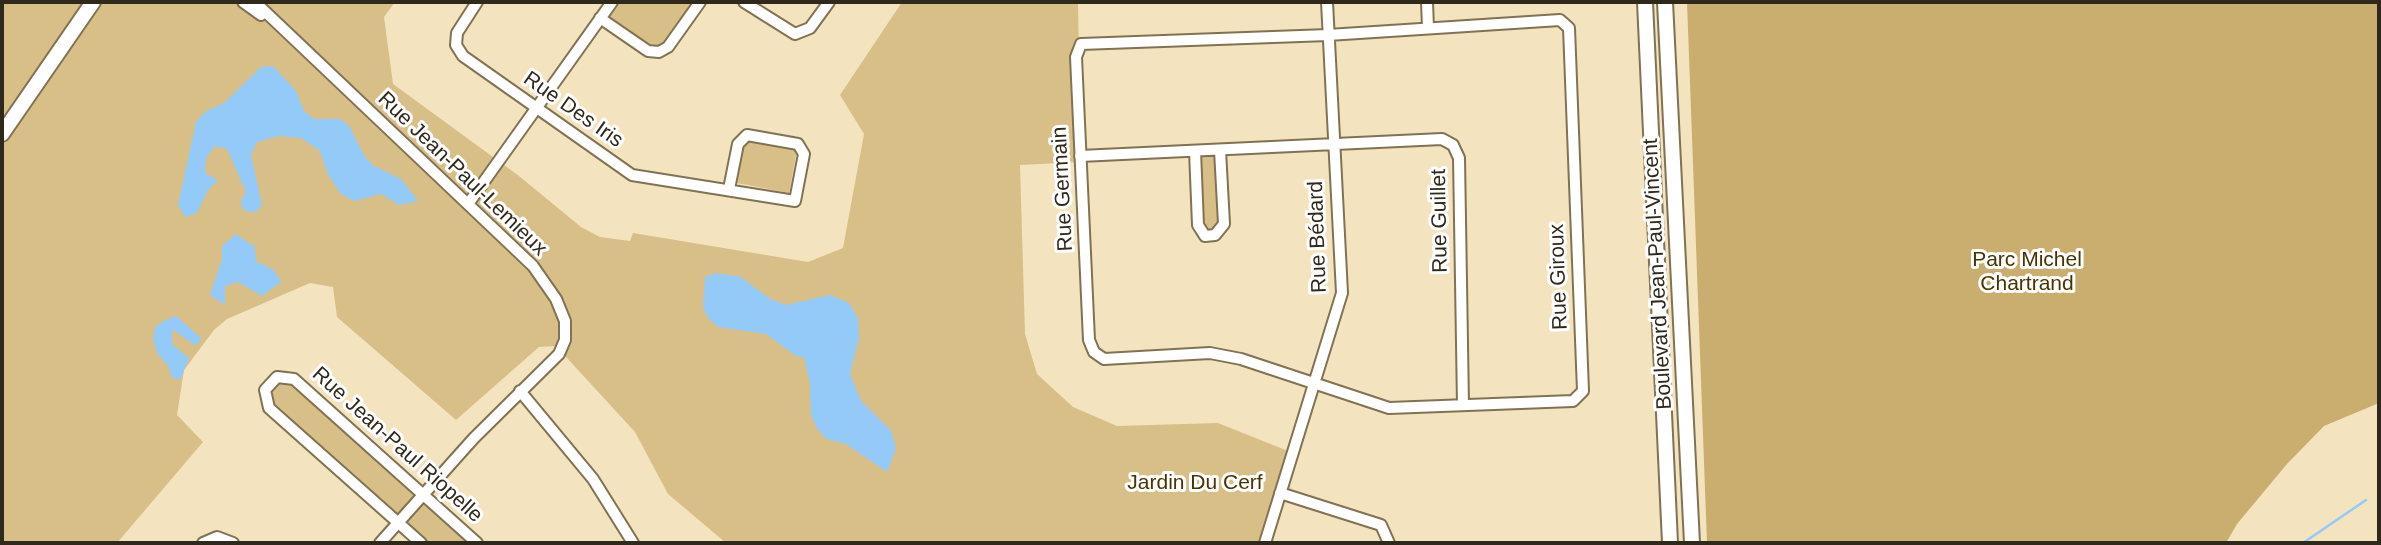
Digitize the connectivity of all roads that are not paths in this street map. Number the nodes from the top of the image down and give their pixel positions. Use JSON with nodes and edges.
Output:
{"nodes":[{"id":1,"x":93,"y":2,"type":"edge"},
{"id":2,"x":243,"y":2,"type":"edge"},
{"id":3,"x":255,"y":2,"type":"edge"},
{"id":4,"x":477,"y":2,"type":"edge"},
{"id":5,"x":612,"y":2,"type":"edge"},
{"id":6,"x":700,"y":2,"type":"edge"},
{"id":7,"x":744,"y":2,"type":"edge"},
{"id":8,"x":829,"y":2,"type":"edge"},
{"id":9,"x":1327,"y":2,"type":"edge"},
{"id":10,"x":1427,"y":2,"type":"edge"},
{"id":11,"x":1645,"y":2,"type":"edge"},
{"id":12,"x":1665,"y":2,"type":"edge"},
{"id":13,"x":600,"y":18,"type":"junction"},
{"id":14,"x":1428,"y":28,"type":"junction"},
{"id":15,"x":1328,"y":35,"type":"junction"},
{"id":16,"x":288,"y":36,"type":"junction"},
{"id":17,"x":536,"y":108,"type":"junction"},
{"id":18,"x":2,"y":134,"type":"edge"},
{"id":19,"x":1334,"y":144,"type":"junction"},
{"id":20,"x":1220,"y":150,"type":"junction"},
{"id":21,"x":1195,"y":151,"type":"junction"},
{"id":22,"x":1080,"y":156,"type":"junction"},
{"id":23,"x":729,"y":189,"type":"junction"},
{"id":24,"x":468,"y":204,"type":"junction"},
{"id":25,"x":1314,"y":386,"type":"junction"},
{"id":26,"x":520,"y":391,"type":"junction"},
{"id":27,"x":1463,"y":405,"type":"junction"},
{"id":28,"x":1280,"y":493,"type":"junction"},
{"id":29,"x":423,"y":494,"type":"junction"},
{"id":30,"x":398,"y":523,"type":"junction"},
{"id":31,"x":204,"y":543,"type":"edge"},
{"id":32,"x":233,"y":543,"type":"edge"},
{"id":33,"x":380,"y":543,"type":"edge"},
{"id":34,"x":421,"y":543,"type":"edge"},
{"id":35,"x":477,"y":543,"type":"edge"},
{"id":36,"x":633,"y":543,"type":"edge"},
{"id":37,"x":1265,"y":543,"type":"edge"},
{"id":38,"x":1389,"y":543,"type":"edge"},
{"id":39,"x":1670,"y":543,"type":"edge"},
{"id":40,"x":1692,"y":543,"type":"edge"}],
"edges":[{"from":1,"to":18,"type":"street"},
{"from":2,"to":16,"type":"street","name":"Rue Jean-Paul-Lemieux"},
{"from":3,"to":16,"type":"street","name":"Rue Jean-Paul-Lemieux"},
{"from":4,"to":17,"type":"street","name":"Rue Des Iris"},
{"from":5,"to":13,"type":"street"},
{"from":6,"to":13,"type":"street"},
{"from":7,"to":8,"type":"street"},
{"from":9,"to":15,"type":"street","name":"Rue Bédard"},
{"from":10,"to":14,"type":"street"},
{"from":11,"to":39,"type":"street","name":"Boulevard Jean-Paul-Vincent"},
{"from":12,"to":40,"type":"street","name":"Boulevard Jean-Paul-Vincent"},
{"from":13,"to":17,"type":"street"},
{"from":14,"to":15,"type":"street","name":"Rue Giroux"},
{"from":14,"to":27,"type":"street","name":"Rue Giroux"},
{"from":15,"to":19,"type":"street","name":"Rue Bédard"},
{"from":15,"to":22,"type":"street","name":"Rue Germain"},
{"from":16,"to":24,"type":"street","name":"Rue Jean-Paul-Lemieux"},
{"from":17,"to":23,"type":"street","name":"Rue Des Iris"},
{"from":17,"to":24,"type":"street"},
{"from":19,"to":20,"type":"street","name":"Rue Guillet"},
{"from":19,"to":25,"type":"street","name":"Rue Bédard"},
{"from":19,"to":27,"type":"street","name":"Rue Guillet"},
{"from":20,"to":21,"type":"street","name":"Rue Guillet"},
{"from":20,"to":21,"type":"street"},
{"from":21,"to":22,"type":"street","name":"Rue Guillet"},
{"from":22,"to":25,"type":"street","name":"Rue Germain"},
{"from":23,"to":23,"type":"street","name":"Rue Des Iris"},
{"from":24,"to":26,"type":"street","name":"Rue Jean-Paul-Lemieux"},
{"from":25,"to":27,"type":"street","name":"Rue Giroux"},
{"from":25,"to":28,"type":"street","name":"Rue Bédard"},
{"from":26,"to":29,"type":"street","name":"Rue Jean-Paul-Lemieux"},
{"from":26,"to":36,"type":"street"},
{"from":28,"to":37,"type":"street","name":"Rue Bédard"},
{"from":28,"to":38,"type":"street"},
{"from":29,"to":30,"type":"street","name":"Rue Jean-Paul-Lemieux"},
{"from":29,"to":30,"type":"street","name":"Rue Jean-Paul Riopelle"},
{"from":29,"to":35,"type":"street","name":"Rue Jean-Paul Riopelle"},
{"from":30,"to":33,"type":"street","name":"Rue Jean-Paul-Lemieux"},
{"from":30,"to":34,"type":"street","name":"Rue Jean-Paul Riopelle"},
{"from":31,"to":32,"type":"street"}]}
